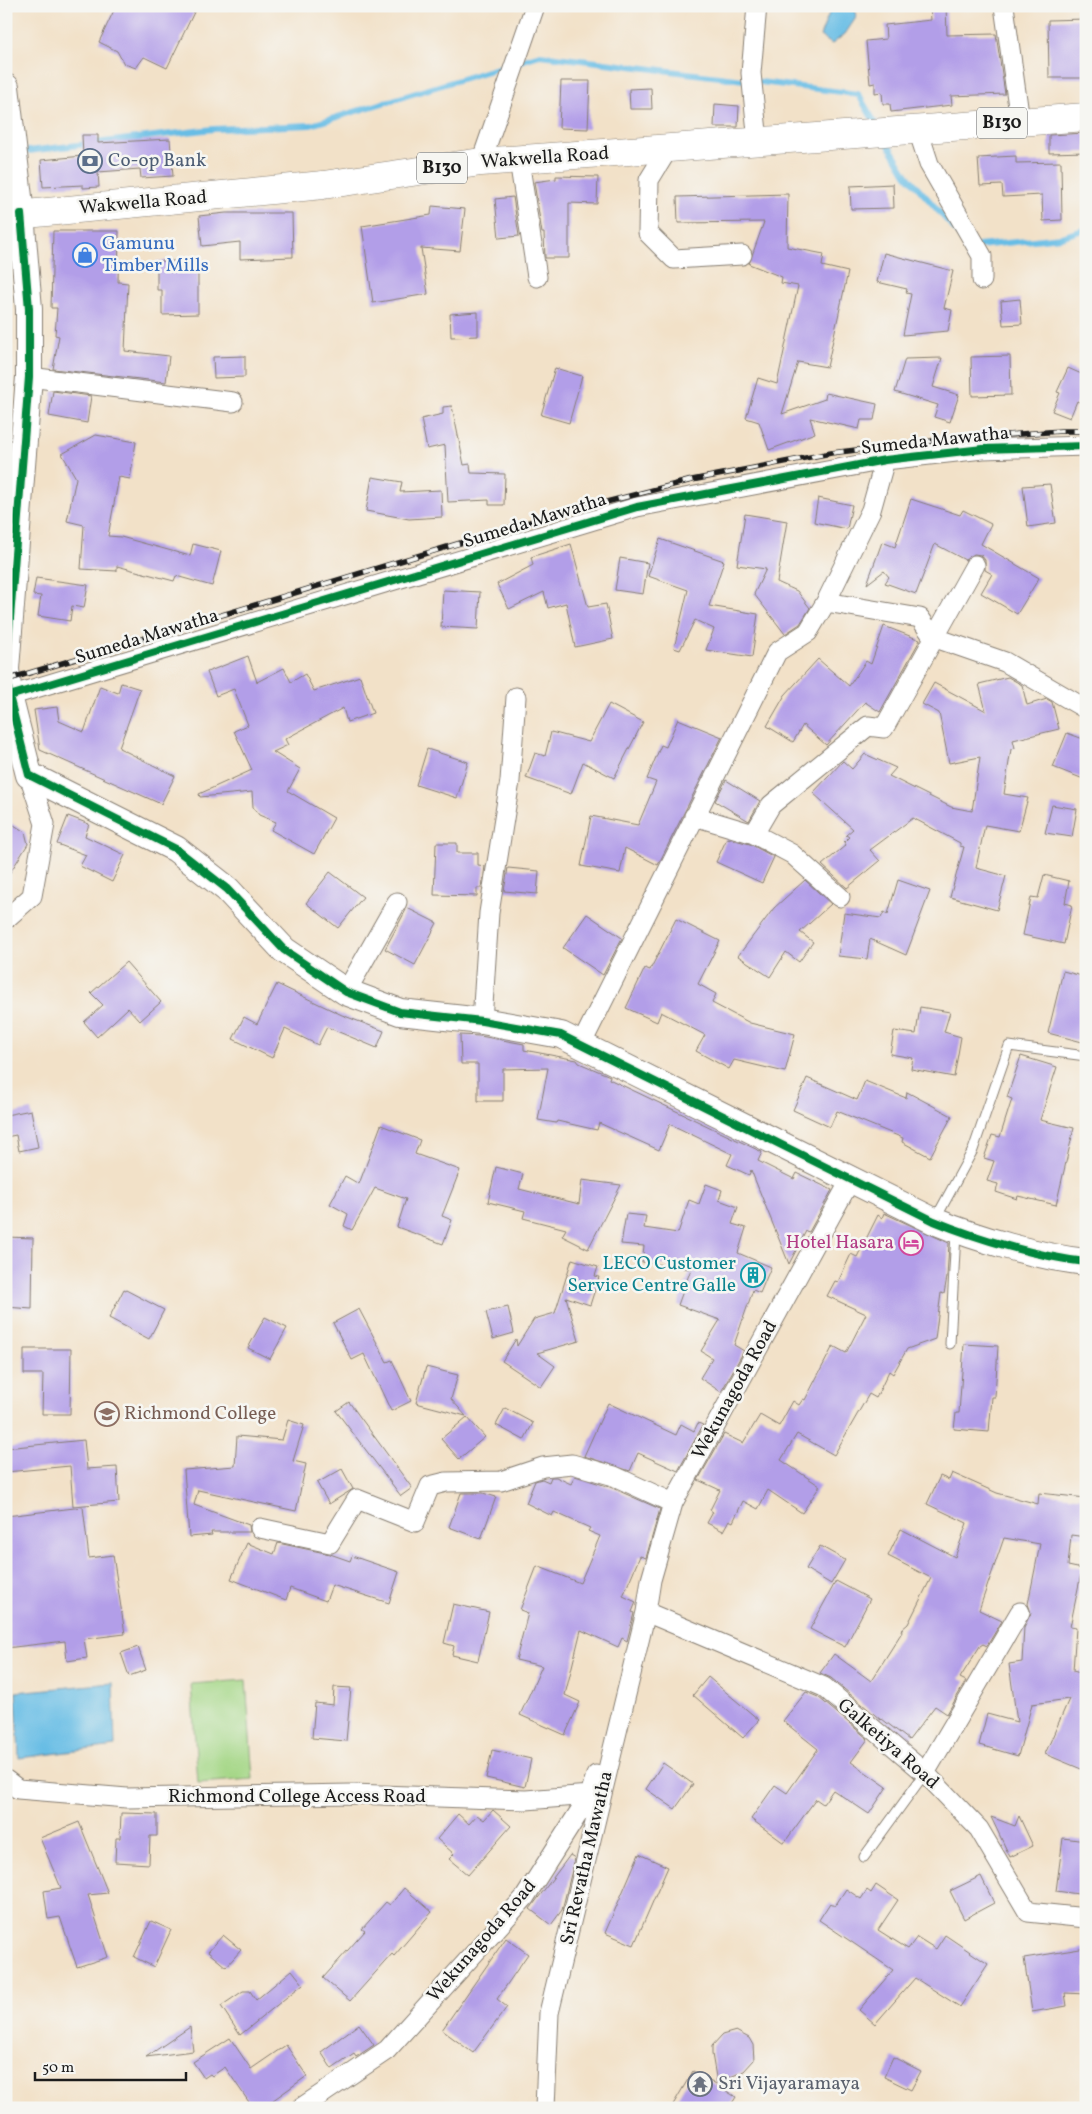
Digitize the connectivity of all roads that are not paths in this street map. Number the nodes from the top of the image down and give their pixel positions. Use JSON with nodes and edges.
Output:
{"nodes":[{"id":1,"x":534,"y":6,"type":"edge"},
{"id":2,"x":757,"y":6,"type":"edge"},
{"id":3,"x":1004,"y":6,"type":"edge"},
{"id":4,"x":6,"y":87,"type":"edge"},
{"id":5,"x":1086,"y":117,"type":"edge"},
{"id":6,"x":1020,"y":121,"type":"junction"},
{"id":7,"x":918,"y":130,"type":"junction"},
{"id":8,"x":758,"y":142,"type":"junction"},
{"id":9,"x":668,"y":149,"type":"junction"},
{"id":10,"x":520,"y":160,"type":"junction"},
{"id":11,"x":481,"y":162,"type":"junction"},
{"id":12,"x":14,"y":215,"type":"edge"},
{"id":13,"x":742,"y":255,"type":"dead end"},
{"id":14,"x":537,"y":277,"type":"dead end"},
{"id":15,"x":982,"y":280,"type":"dead end"},
{"id":16,"x":29,"y":377,"type":"junction"},
{"id":17,"x":233,"y":402,"type":"dead end"},
{"id":18,"x":1086,"y":446,"type":"edge"},
{"id":19,"x":885,"y":460,"type":"junction"},
{"id":20,"x":975,"y":565,"type":"dead end"},
{"id":21,"x":826,"y":602,"type":"junction"},
{"id":22,"x":933,"y":637,"type":"junction"},
{"id":23,"x":7,"y":696,"type":"edge"},
{"id":24,"x":516,"y":696,"type":"dead end"},
{"id":25,"x":1086,"y":709,"type":"edge"},
{"id":26,"x":29,"y":775,"type":"junction"},
{"id":27,"x":694,"y":816,"type":"junction"},
{"id":28,"x":754,"y":834,"type":"junction"},
{"id":29,"x":840,"y":897,"type":"dead end"},
{"id":30,"x":396,"y":902,"type":"dead end"},
{"id":31,"x":6,"y":919,"type":"edge"},
{"id":32,"x":346,"y":992,"type":"junction"},
{"id":33,"x":482,"y":1021,"type":"junction"},
{"id":34,"x":582,"y":1045,"type":"junction"},
{"id":35,"x":1086,"y":1056,"type":"edge"},
{"id":36,"x":851,"y":1179,"type":"junction"},
{"id":37,"x":945,"y":1225,"type":"junction"},
{"id":38,"x":1086,"y":1262,"type":"edge"},
{"id":39,"x":950,"y":1344,"type":"dead end"},
{"id":40,"x":672,"y":1503,"type":"junction"},
{"id":41,"x":260,"y":1528,"type":"dead end"},
{"id":42,"x":646,"y":1612,"type":"junction"},
{"id":43,"x":1020,"y":1612,"type":"dead end"},
{"id":44,"x":638,"y":1645,"type":"junction"},
{"id":45,"x":925,"y":1773,"type":"junction"},
{"id":46,"x":6,"y":1780,"type":"edge"},
{"id":47,"x":590,"y":1795,"type":"junction"},
{"id":48,"x":864,"y":1857,"type":"dead end"},
{"id":49,"x":1086,"y":1918,"type":"edge"},
{"id":50,"x":301,"y":2108,"type":"edge"},
{"id":51,"x":545,"y":2108,"type":"edge"}],
"edges":[{"from":1,"to":11,"type":"street"},
{"from":2,"to":8,"type":"street"},
{"from":3,"to":6,"type":"street"},
{"from":4,"to":12,"type":"street"},
{"from":5,"to":6,"type":"main road","name":"Wakwella Road","number":"B130"},
{"from":6,"to":7,"type":"main road","name":"Wakwella Road","number":"B130"},
{"from":7,"to":8,"type":"main road","name":"Wakwella Road","number":"B130"},
{"from":7,"to":15,"type":"street"},
{"from":8,"to":9,"type":"main road","name":"Wakwella Road","number":"B130"},
{"from":9,"to":10,"type":"main road","name":"Wakwella Road","number":"B130"},
{"from":9,"to":13,"type":"street"},
{"from":10,"to":11,"type":"main road","name":"Wakwella Road","number":"B130"},
{"from":10,"to":14,"type":"street"},
{"from":11,"to":12,"type":"main road","name":"Wakwella Road","number":"B130"},
{"from":12,"to":16,"type":"street"},
{"from":16,"to":17,"type":"street"},
{"from":16,"to":23,"type":"street"},
{"from":18,"to":19,"type":"street","name":"Sumeda Mawatha"},
{"from":19,"to":21,"type":"street"},
{"from":19,"to":23,"type":"street","name":"Sumeda Mawatha"},
{"from":20,"to":22,"type":"street"},
{"from":21,"to":22,"type":"street"},
{"from":21,"to":27,"type":"street"},
{"from":22,"to":25,"type":"street"},
{"from":22,"to":28,"type":"street"},
{"from":23,"to":26,"type":"street"},
{"from":24,"to":33,"type":"street"},
{"from":26,"to":31,"type":"street"},
{"from":26,"to":32,"type":"street"},
{"from":27,"to":28,"type":"street"},
{"from":27,"to":34,"type":"street"},
{"from":28,"to":29,"type":"street"},
{"from":30,"to":32,"type":"street"},
{"from":32,"to":33,"type":"street"},
{"from":33,"to":34,"type":"street"},
{"from":34,"to":36,"type":"street"},
{"from":35,"to":37,"type":"lane"},
{"from":36,"to":37,"type":"street"},
{"from":36,"to":40,"type":"street","name":"Wekunagoda Road"},
{"from":37,"to":38,"type":"street"},
{"from":37,"to":39,"type":"lane"},
{"from":40,"to":41,"type":"street"},
{"from":40,"to":42,"type":"street","name":"Wekunagoda Road"},
{"from":42,"to":44,"type":"street","name":"Sri Revatha Mawatha"},
{"from":42,"to":45,"type":"street","name":"Galketiya Road"},
{"from":43,"to":45,"type":"street"},
{"from":44,"to":47,"type":"street","name":"Wekunagoda Road"},
{"from":44,"to":51,"type":"street","name":"Sri Revatha Mawatha"},
{"from":45,"to":48,"type":"lane"},
{"from":45,"to":49,"type":"street","name":"Galketiya Road"},
{"from":46,"to":47,"type":"street","name":"Richmond College Access Road"},
{"from":47,"to":50,"type":"street","name":"Wekunagoda Road"}]}
